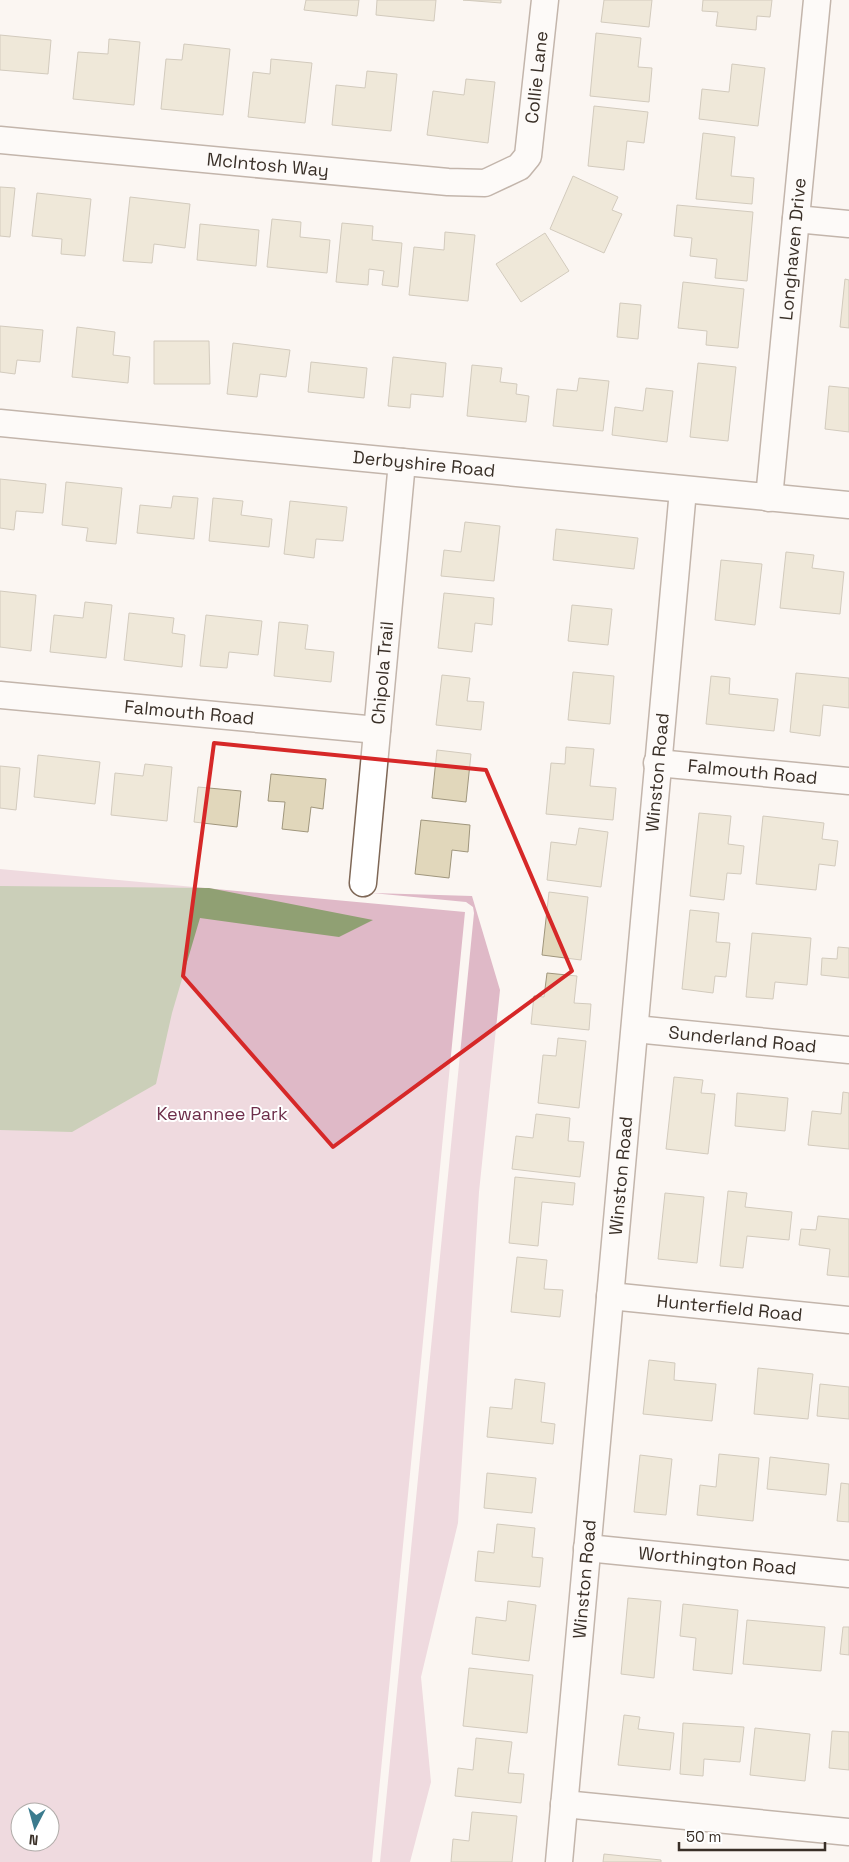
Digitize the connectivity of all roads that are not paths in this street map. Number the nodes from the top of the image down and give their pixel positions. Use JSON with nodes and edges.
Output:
{"nodes":[{"id":1,"x":545,"y":0,"type":"edge"},
{"id":2,"x":817,"y":0,"type":"edge"},
{"id":3,"x":0,"y":140,"type":"edge"},
{"id":4,"x":528,"y":156,"type":"joint"},
{"id":5,"x":796,"y":219,"type":"junction"},
{"id":6,"x":849,"y":224,"type":"edge"},
{"id":7,"x":0,"y":424,"type":"edge"},
{"id":8,"x":402,"y":462,"type":"junction"},
{"id":9,"x":683,"y":490,"type":"junction"},
{"id":10,"x":769,"y":498,"type":"junction"},
{"id":11,"x":849,"y":505,"type":"edge"},
{"id":12,"x":0,"y":695,"type":"edge"},
{"id":13,"x":377,"y":730,"type":"junction"},
{"id":14,"x":658,"y":763,"type":"junction"},
{"id":15,"x":849,"y":781,"type":"edge"},
{"id":16,"x":363,"y":883,"type":"dead end"},
{"id":17,"x":635,"y":1029,"type":"junction"},
{"id":18,"x":849,"y":1050,"type":"edge"},
{"id":19,"x":610,"y":1296,"type":"junction"},
{"id":20,"x":849,"y":1320,"type":"edge"},
{"id":21,"x":587,"y":1548,"type":"junction"},
{"id":22,"x":849,"y":1574,"type":"edge"},
{"id":23,"x":564,"y":1804,"type":"junction"},
{"id":24,"x":849,"y":1832,"type":"edge"},
{"id":25,"x":558,"y":1862,"type":"edge"}],
"edges":[{"from":1,"to":4,"type":"street","name":"Collie Lane"},
{"from":2,"to":5,"type":"street","name":"Longhaven Drive"},
{"from":3,"to":4,"type":"street","name":"McIntosh Way"},
{"from":5,"to":6,"type":"street"},
{"from":5,"to":10,"type":"street","name":"Longhaven Drive"},
{"from":7,"to":8,"type":"street","name":"Derbyshire Road"},
{"from":8,"to":9,"type":"street","name":"Derbyshire Road"},
{"from":8,"to":13,"type":"street","name":"Chipola Trail"},
{"from":9,"to":10,"type":"street","name":"Derbyshire Road"},
{"from":9,"to":14,"type":"street","name":"Winston Road"},
{"from":10,"to":11,"type":"street","name":"Derbyshire Road"},
{"from":12,"to":13,"type":"street","name":"Falmouth Road"},
{"from":13,"to":16,"type":"street","name":"Chipola Trail"},
{"from":14,"to":15,"type":"street","name":"Falmouth Road"},
{"from":14,"to":17,"type":"street","name":"Winston Road"},
{"from":17,"to":18,"type":"street","name":"Sunderland Road"},
{"from":17,"to":19,"type":"street","name":"Winston Road"},
{"from":19,"to":20,"type":"street","name":"Hunterfield Road"},
{"from":19,"to":21,"type":"street","name":"Winston Road"},
{"from":21,"to":22,"type":"street","name":"Worthington Road"},
{"from":21,"to":23,"type":"street","name":"Winston Road"},
{"from":23,"to":24,"type":"street"},
{"from":23,"to":25,"type":"street","name":"Winston Road"}]}
